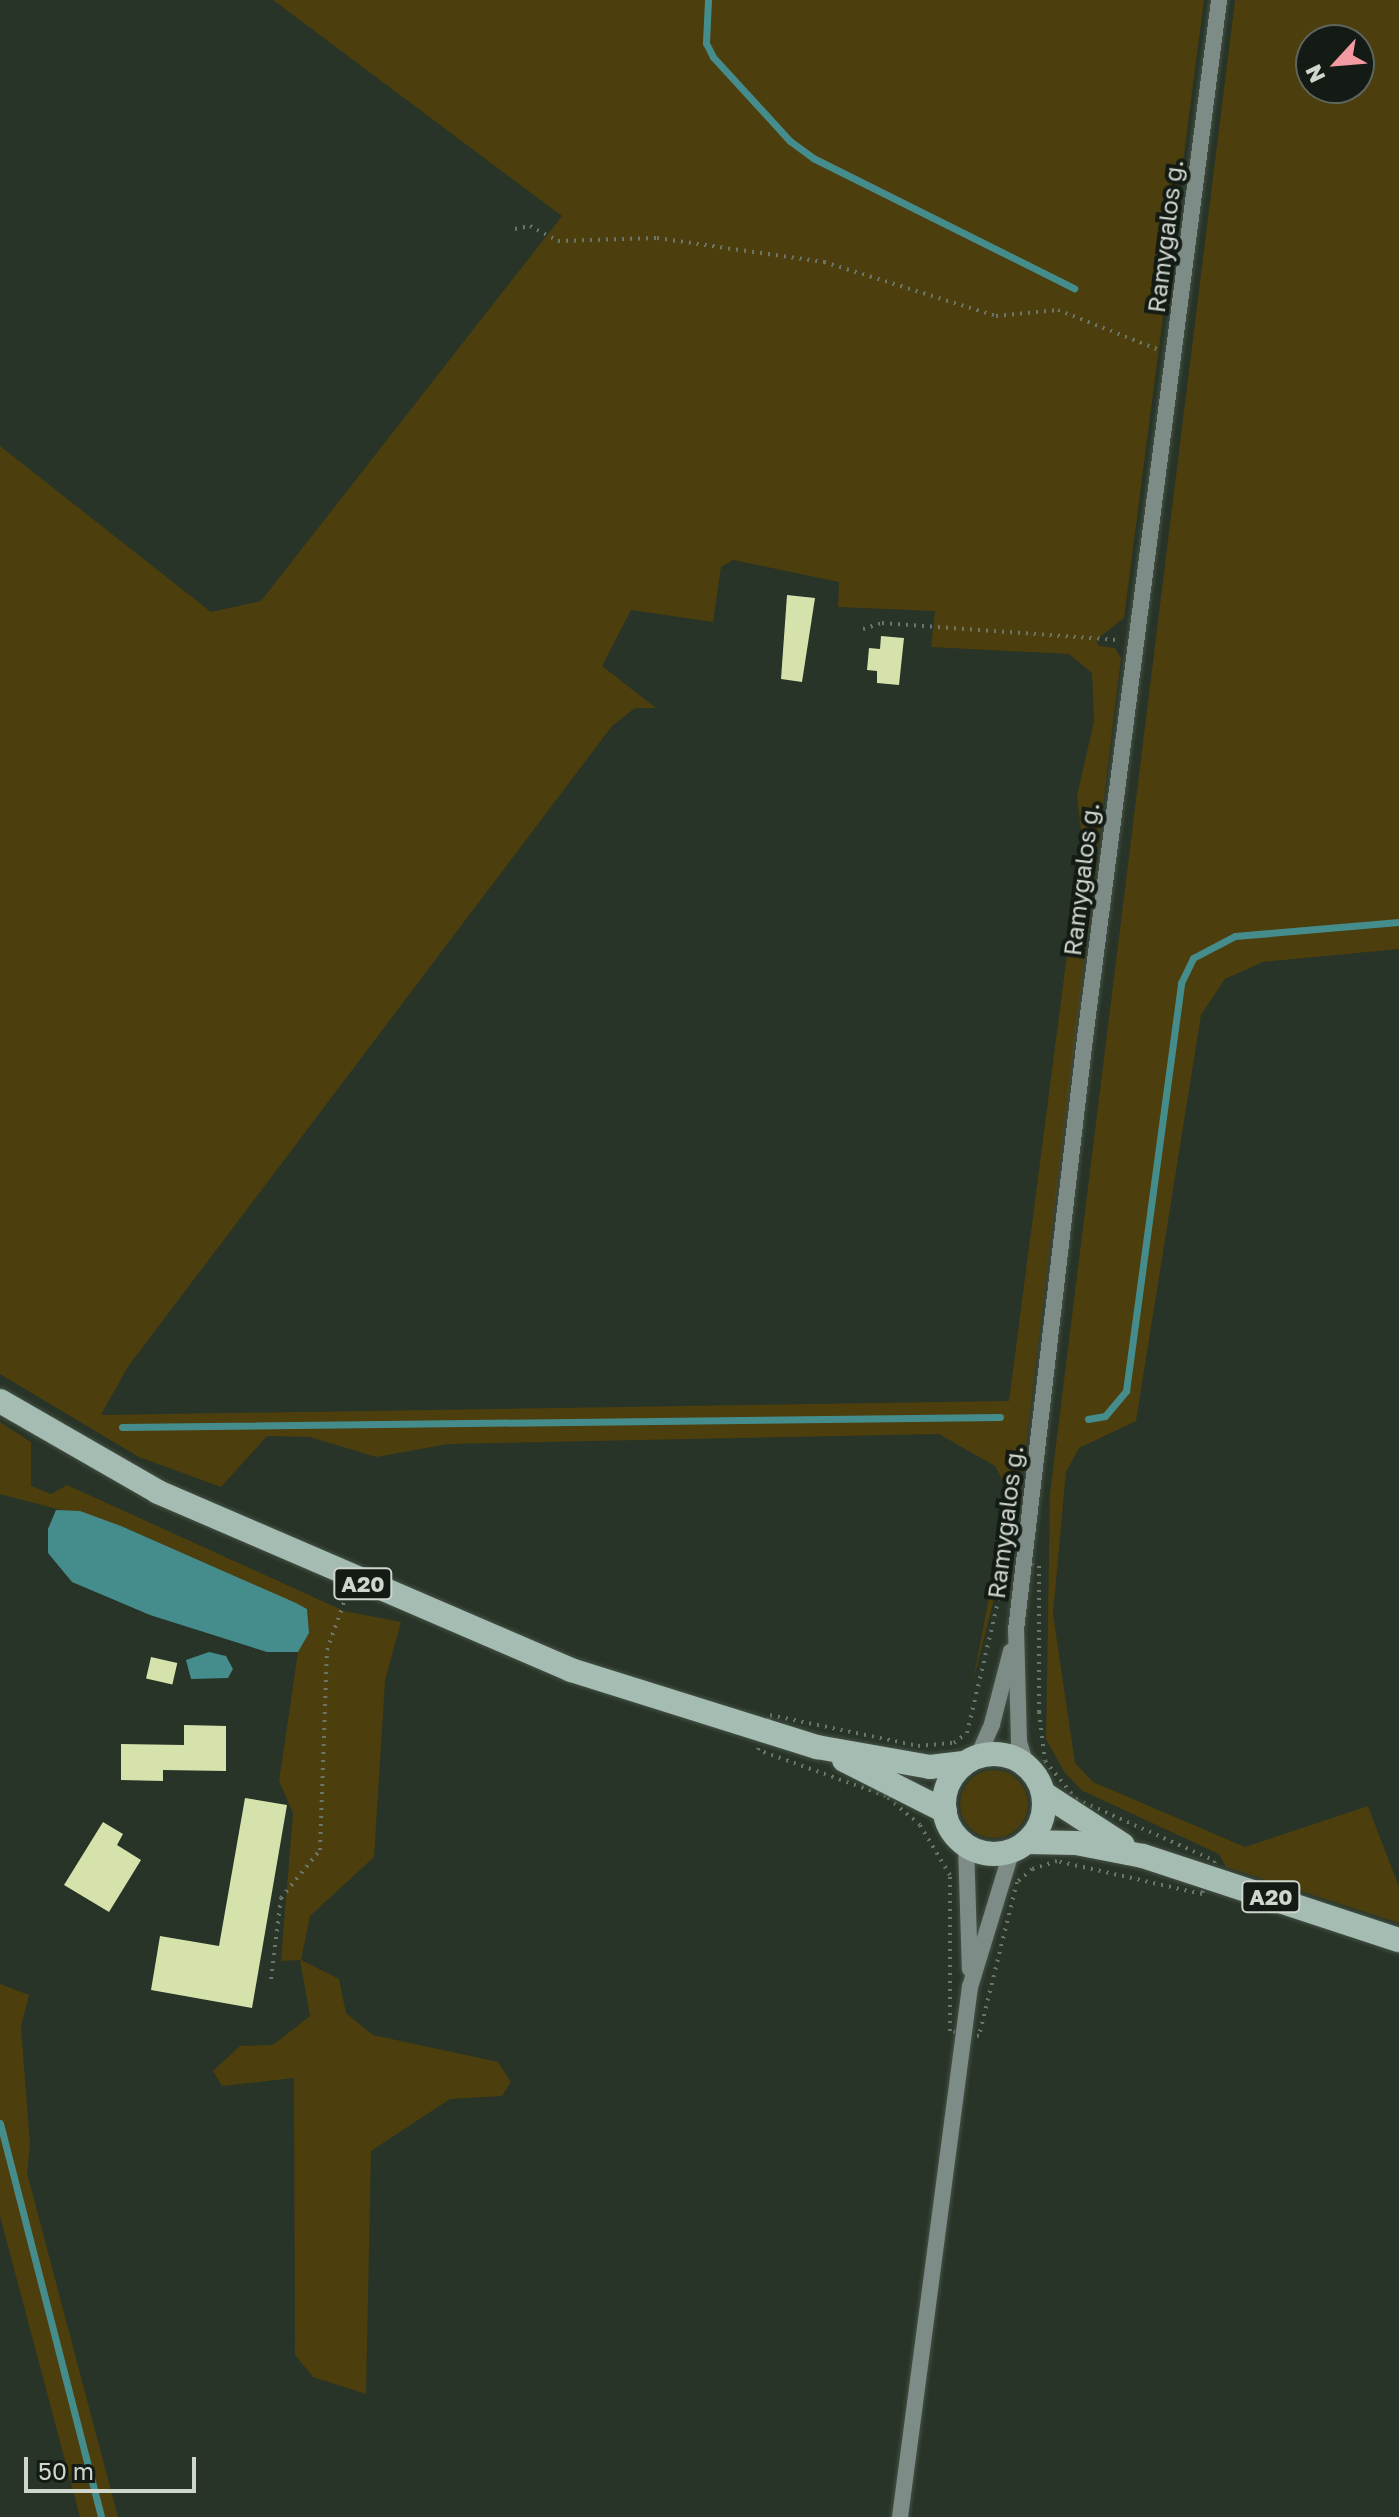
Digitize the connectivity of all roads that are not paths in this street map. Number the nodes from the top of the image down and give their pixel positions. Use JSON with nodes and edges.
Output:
{"nodes":[{"id":1,"x":1219,"y":0,"type":"edge"},
{"id":2,"x":0,"y":1401,"type":"edge"},
{"id":3,"x":1016,"y":1630,"type":"junction"},
{"id":4,"x":817,"y":1747,"type":"junction"},
{"id":5,"x":971,"y":1760,"type":"junction"},
{"id":6,"x":1026,"y":1765,"type":"junction"},
{"id":7,"x":1043,"y":1793,"type":"junction"},
{"id":8,"x":945,"y":1811,"type":"junction"},
{"id":9,"x":966,"y":1845,"type":"junction"},
{"id":10,"x":1019,"y":1846,"type":"junction"},
{"id":11,"x":1143,"y":1856,"type":"junction"},
{"id":12,"x":1399,"y":1940,"type":"edge"},
{"id":13,"x":970,"y":1987,"type":"junction"},
{"id":14,"x":900,"y":2517,"type":"edge"}],
"edges":[{"from":1,"to":3,"type":"main road","name":"Ramygalos g."},
{"from":2,"to":4,"type":"highway","number":"A20"},
{"from":3,"to":5,"type":"main road"},
{"from":3,"to":6,"type":"main road","name":"Ramygalos g."},
{"from":4,"to":5,"type":"highway","number":"A20"},
{"from":4,"to":8,"type":"highway","number":"A20"},
{"from":5,"to":6,"type":"highway","number":"A20"},
{"from":5,"to":8,"type":"highway"},
{"from":6,"to":7,"type":"highway","number":"A20"},
{"from":7,"to":10,"type":"highway"},
{"from":7,"to":11,"type":"highway","number":"A20"},
{"from":8,"to":9,"type":"highway"},
{"from":9,"to":10,"type":"highway","number":"A20"},
{"from":9,"to":13,"type":"main road"},
{"from":10,"to":11,"type":"highway","number":"A20"},
{"from":10,"to":13,"type":"main road"},
{"from":11,"to":12,"type":"highway","number":"A20"},
{"from":13,"to":14,"type":"main road"}]}
